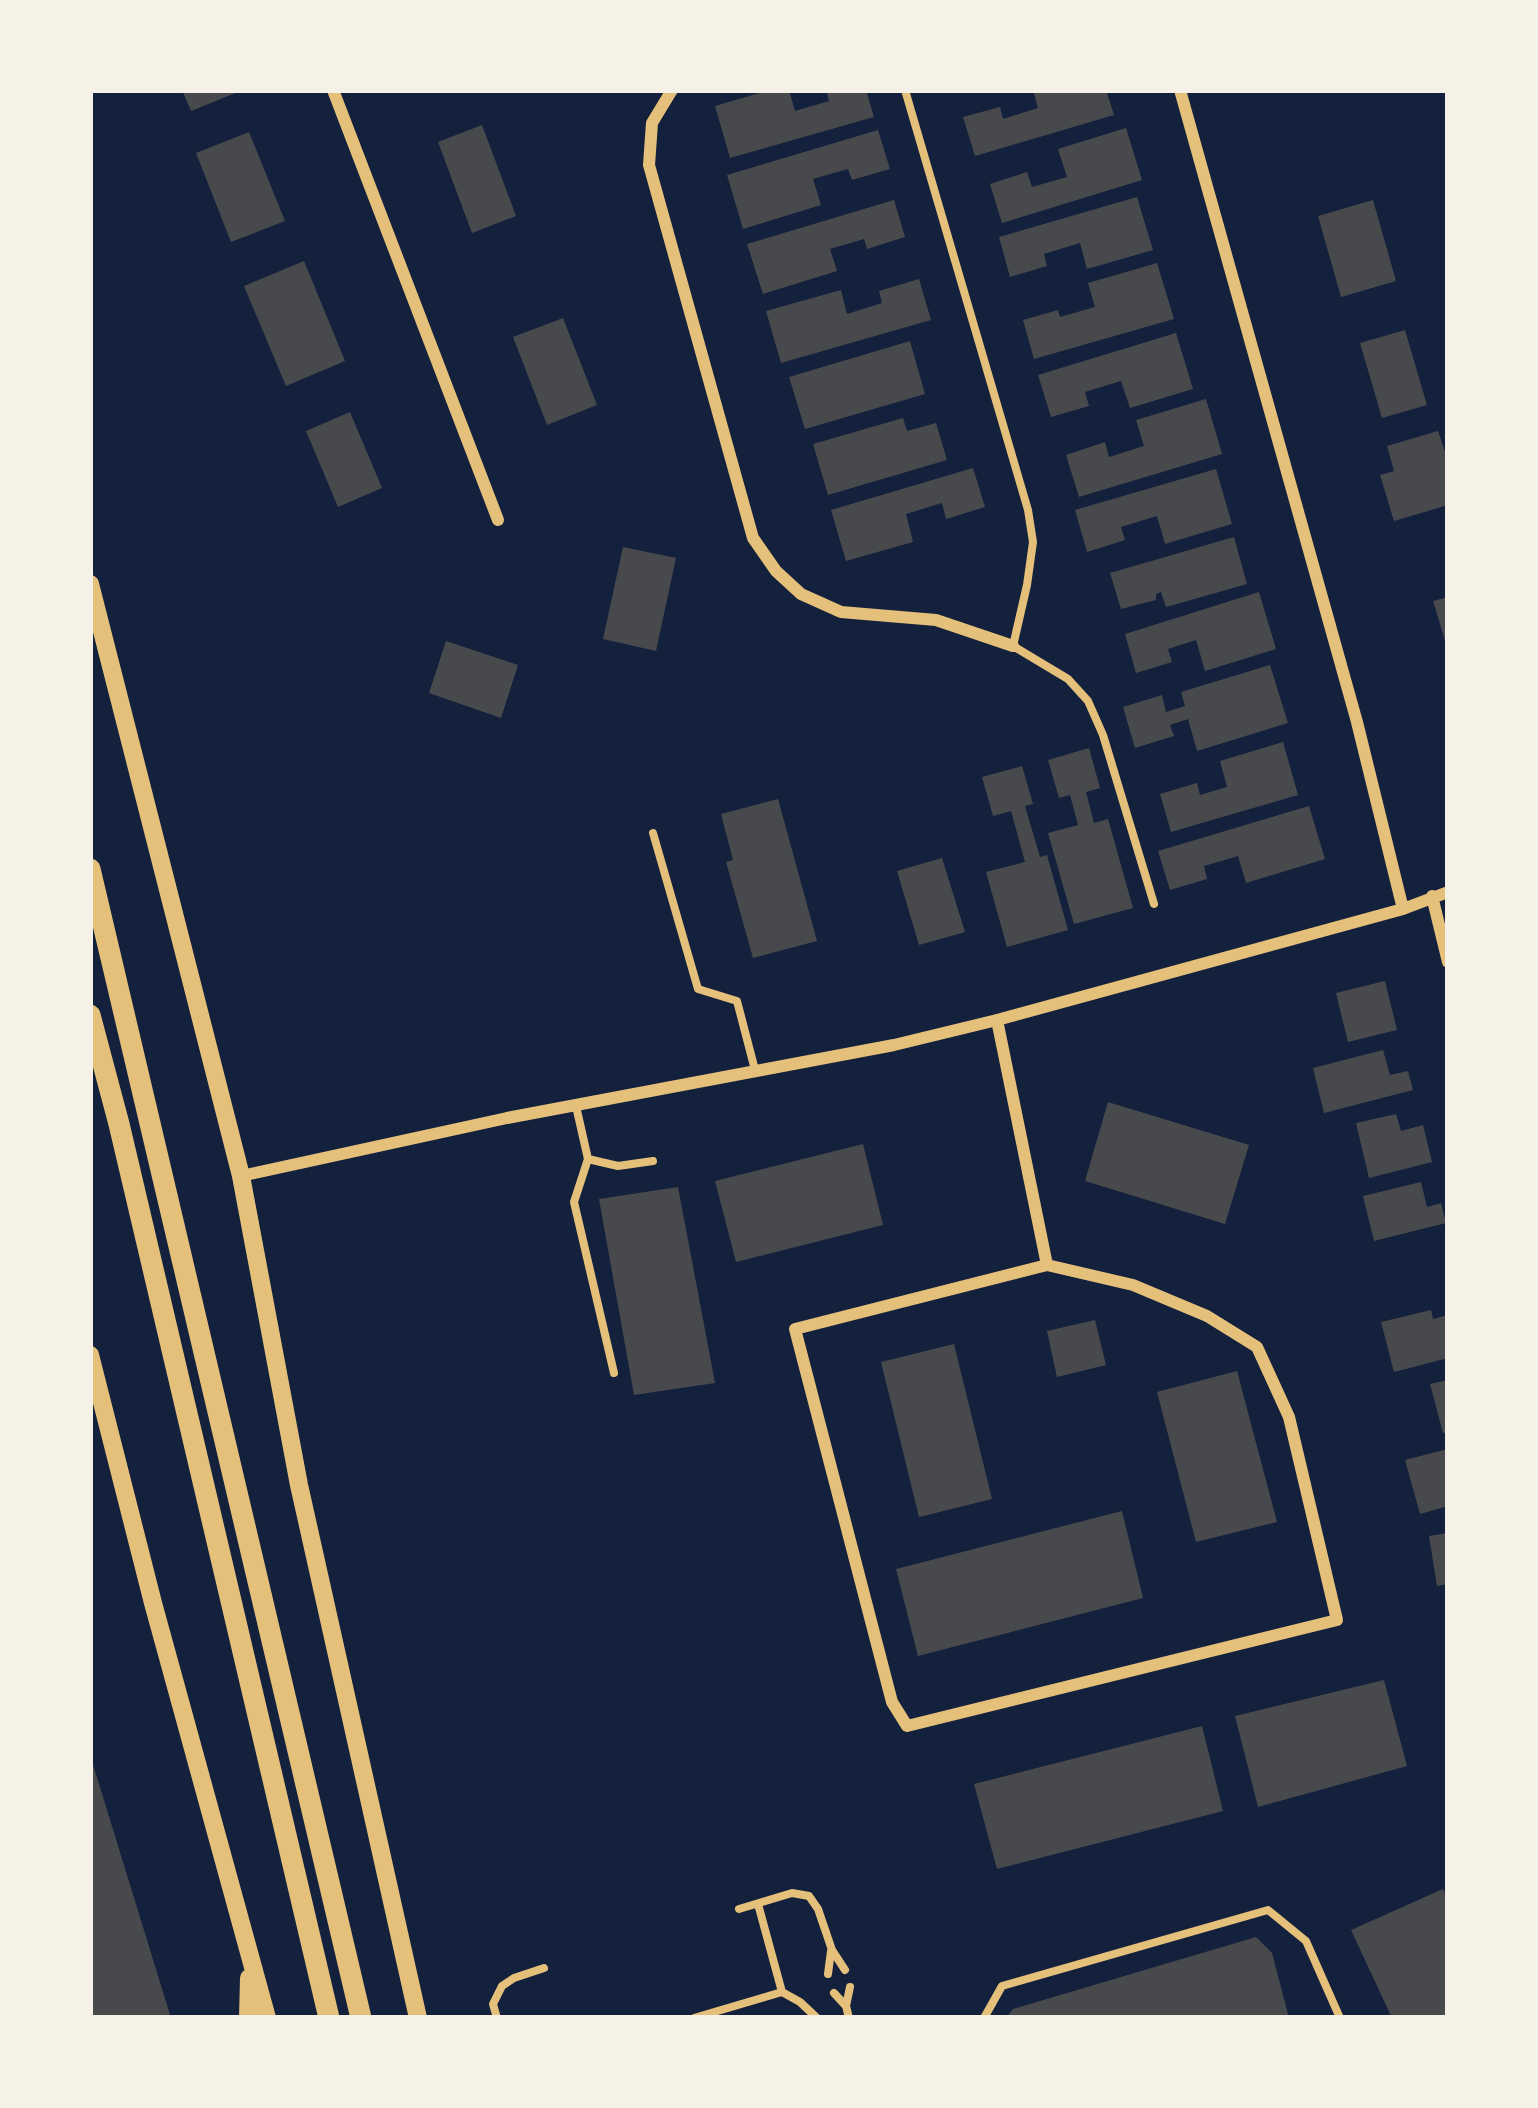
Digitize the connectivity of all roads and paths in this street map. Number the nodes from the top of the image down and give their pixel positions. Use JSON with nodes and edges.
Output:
{"nodes":[{"id":1,"x":332,"y":90,"type":"edge"},
{"id":2,"x":672,"y":90,"type":"edge"},
{"id":3,"x":905,"y":90,"type":"edge"},
{"id":4,"x":1180,"y":90,"type":"edge"},
{"id":5,"x":498,"y":520,"type":"dead end"},
{"id":6,"x":90,"y":584,"type":"edge"},
{"id":7,"x":1013,"y":646,"type":"junction"},
{"id":8,"x":653,"y":832,"type":"dead end"},
{"id":9,"x":90,"y":868,"type":"edge"},
{"id":10,"x":1448,"y":892,"type":"edge"},
{"id":11,"x":1432,"y":896,"type":"junction"},
{"id":12,"x":1154,"y":904,"type":"dead end"},
{"id":13,"x":1403,"y":909,"type":"junction"},
{"id":14,"x":1448,"y":962,"type":"edge"},
{"id":15,"x":90,"y":1015,"type":"edge"},
{"id":16,"x":997,"y":1020,"type":"junction"},
{"id":17,"x":755,"y":1072,"type":"junction"},
{"id":18,"x":576,"y":1106,"type":"junction"},
{"id":19,"x":588,"y":1159,"type":"junction"},
{"id":20,"x":653,"y":1161,"type":"dead end"},
{"id":21,"x":241,"y":1176,"type":"junction"},
{"id":22,"x":1047,"y":1265,"type":"junction"},
{"id":23,"x":90,"y":1355,"type":"edge"},
{"id":24,"x":614,"y":1373,"type":"dead end"},
{"id":25,"x":99,"y":1430,"type":"edge"},
{"id":26,"x":758,"y":1904,"type":"junction"},
{"id":27,"x":739,"y":1909,"type":"dead end"},
{"id":28,"x":832,"y":1950,"type":"junction"},
{"id":29,"x":250,"y":1955,"type":"junction"},
{"id":30,"x":544,"y":1968,"type":"dead end"},
{"id":31,"x":845,"y":1970,"type":"dead end"},
{"id":32,"x":829,"y":1974,"type":"dead end"},
{"id":33,"x":850,"y":1987,"type":"dead end"},
{"id":34,"x":782,"y":1992,"type":"junction"},
{"id":35,"x":834,"y":1993,"type":"dead end"},
{"id":36,"x":846,"y":2006,"type":"junction"},
{"id":37,"x":248,"y":2018,"type":"edge"},
{"id":38,"x":267,"y":2018,"type":"edge"},
{"id":39,"x":329,"y":2018,"type":"edge"},
{"id":40,"x":361,"y":2018,"type":"edge"},
{"id":41,"x":418,"y":2018,"type":"edge"},
{"id":42,"x":496,"y":2018,"type":"edge"},
{"id":43,"x":694,"y":2018,"type":"edge"},
{"id":44,"x":817,"y":2018,"type":"edge"},
{"id":45,"x":849,"y":2018,"type":"edge"},
{"id":46,"x":984,"y":2018,"type":"edge"},
{"id":47,"x":1340,"y":2018,"type":"edge"}],
"edges":[{"from":1,"to":5,"type":"street"},
{"from":2,"to":7,"type":"street"},
{"from":3,"to":7,"type":"lane"},
{"from":4,"to":13,"type":"street"},
{"from":6,"to":21,"type":"street"},
{"from":7,"to":12,"type":"lane"},
{"from":8,"to":17,"type":"lane"},
{"from":9,"to":40,"type":"main road"},
{"from":10,"to":11,"type":"street"},
{"from":11,"to":13,"type":"street"},
{"from":11,"to":14,"type":"street"},
{"from":13,"to":16,"type":"street"},
{"from":15,"to":39,"type":"main road"},
{"from":16,"to":17,"type":"street"},
{"from":16,"to":22,"type":"street"},
{"from":17,"to":18,"type":"street"},
{"from":18,"to":19,"type":"lane"},
{"from":18,"to":21,"type":"street"},
{"from":19,"to":20,"type":"lane"},
{"from":19,"to":24,"type":"lane"},
{"from":21,"to":41,"type":"street"},
{"from":22,"to":22,"type":"street"},
{"from":23,"to":25,"type":"street"},
{"from":25,"to":29,"type":"street"},
{"from":26,"to":27,"type":"lane"},
{"from":26,"to":28,"type":"lane"},
{"from":26,"to":34,"type":"lane"},
{"from":28,"to":31,"type":"lane"},
{"from":28,"to":32,"type":"lane"},
{"from":29,"to":37,"type":"street"},
{"from":29,"to":38,"type":"street"},
{"from":30,"to":42,"type":"lane"},
{"from":33,"to":36,"type":"lane"},
{"from":34,"to":43,"type":"lane"},
{"from":34,"to":44,"type":"lane"},
{"from":35,"to":36,"type":"lane"},
{"from":36,"to":45,"type":"lane"},
{"from":46,"to":47,"type":"lane"}]}
